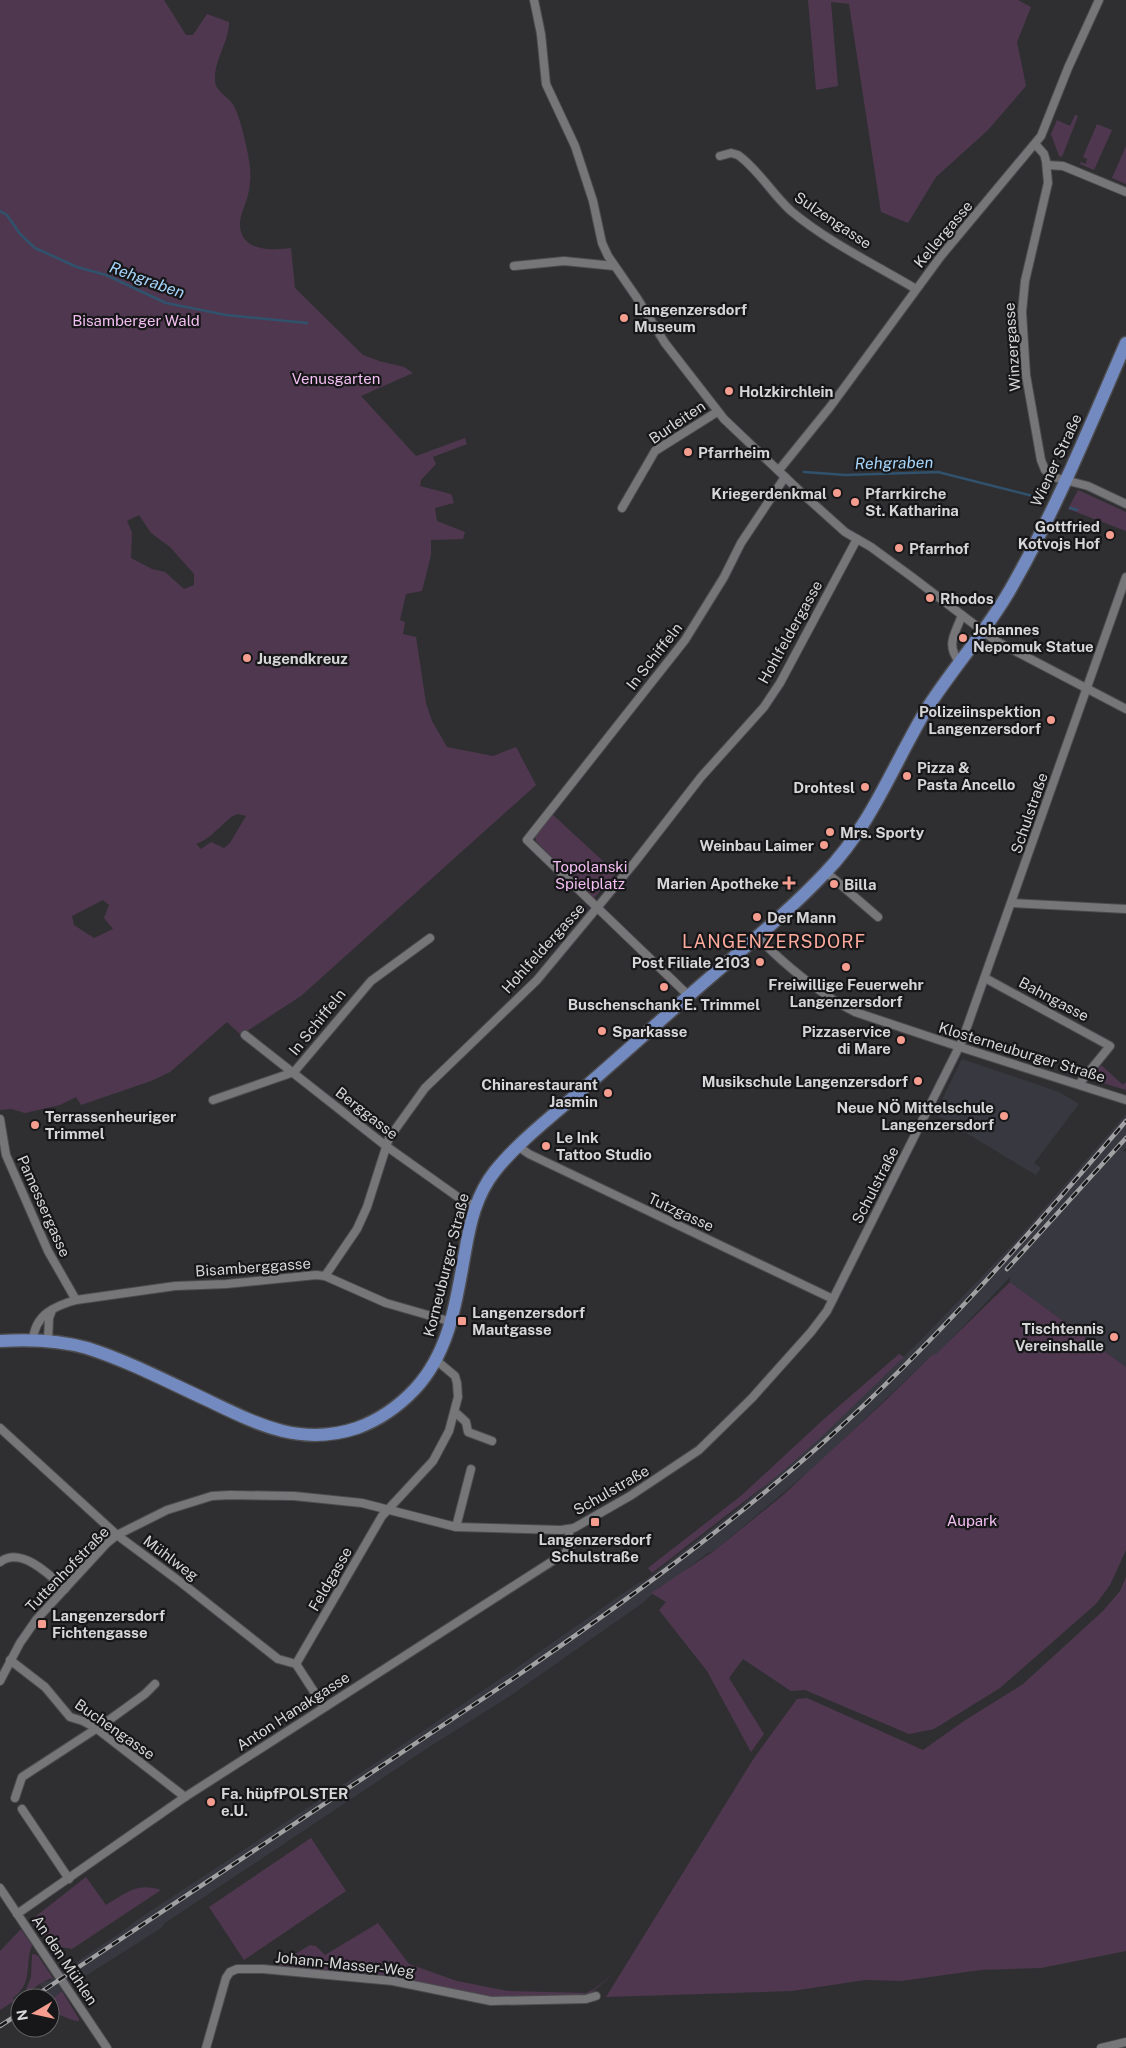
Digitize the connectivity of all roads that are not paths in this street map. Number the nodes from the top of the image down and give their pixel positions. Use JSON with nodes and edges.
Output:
{"nodes":[{"id":1,"x":534,"y":0,"type":"edge"},
{"id":2,"x":1099,"y":0,"type":"edge"},
{"id":3,"x":1036,"y":145,"type":"junction"},
{"id":4,"x":720,"y":156,"type":"dead end"},
{"id":5,"x":1047,"y":165,"type":"junction"},
{"id":6,"x":1126,"y":192,"type":"edge"},
{"id":7,"x":514,"y":266,"type":"dead end"},
{"id":8,"x":614,"y":266,"type":"junction"},
{"id":9,"x":916,"y":289,"type":"junction"},
{"id":10,"x":1126,"y":343,"type":"edge"},
{"id":11,"x":717,"y":412,"type":"junction"},
{"id":12,"x":779,"y":470,"type":"junction"},
{"id":13,"x":785,"y":477,"type":"junction"},
{"id":14,"x":1065,"y":480,"type":"junction"},
{"id":15,"x":1126,"y":504,"type":"edge"},
{"id":16,"x":622,"y":508,"type":"dead end"},
{"id":17,"x":856,"y":539,"type":"junction"},
{"id":18,"x":1126,"y":577,"type":"edge"},
{"id":19,"x":962,"y":615,"type":"junction"},
{"id":20,"x":983,"y":632,"type":"junction"},
{"id":21,"x":960,"y":663,"type":"junction"},
{"id":22,"x":1088,"y":688,"type":"junction"},
{"id":23,"x":1126,"y":709,"type":"edge"},
{"id":24,"x":826,"y":872,"type":"junction"},
{"id":25,"x":1012,"y":903,"type":"junction"},
{"id":26,"x":597,"y":909,"type":"junction"},
{"id":27,"x":1126,"y":909,"type":"edge"},
{"id":28,"x":878,"y":917,"type":"dead end"},
{"id":29,"x":758,"y":937,"type":"junction"},
{"id":30,"x":430,"y":938,"type":"dead end"},
{"id":31,"x":985,"y":978,"type":"junction"},
{"id":32,"x":688,"y":996,"type":"junction"},
{"id":33,"x":245,"y":1035,"type":"dead end"},
{"id":34,"x":960,"y":1047,"type":"junction"},
{"id":35,"x":294,"y":1072,"type":"junction"},
{"id":36,"x":1079,"y":1084,"type":"junction"},
{"id":37,"x":213,"y":1100,"type":"dead end"},
{"id":38,"x":1126,"y":1100,"type":"edge"},
{"id":39,"x":0,"y":1119,"type":"edge"},
{"id":40,"x":386,"y":1146,"type":"junction"},
{"id":41,"x":519,"y":1146,"type":"junction"},
{"id":42,"x":475,"y":1206,"type":"junction"},
{"id":43,"x":326,"y":1276,"type":"junction"},
{"id":44,"x":833,"y":1299,"type":"junction"},
{"id":45,"x":76,"y":1300,"type":"junction"},
{"id":46,"x":52,"y":1310,"type":"junction"},
{"id":47,"x":452,"y":1322,"type":"junction"},
{"id":48,"x":33,"y":1340,"type":"junction"},
{"id":49,"x":0,"y":1341,"type":"edge"},
{"id":50,"x":48,"y":1341,"type":"junction"},
{"id":51,"x":436,"y":1360,"type":"junction"},
{"id":52,"x":456,"y":1412,"type":"junction"},
{"id":53,"x":0,"y":1428,"type":"edge"},
{"id":54,"x":492,"y":1441,"type":"dead end"},
{"id":55,"x":471,"y":1469,"type":"dead end"},
{"id":56,"x":388,"y":1508,"type":"junction"},
{"id":57,"x":456,"y":1527,"type":"junction"},
{"id":58,"x":568,"y":1529,"type":"junction"},
{"id":59,"x":117,"y":1535,"type":"junction"},
{"id":60,"x":0,"y":1562,"type":"edge"},
{"id":61,"x":65,"y":1589,"type":"junction"},
{"id":62,"x":10,"y":1660,"type":"junction"},
{"id":63,"x":296,"y":1664,"type":"junction"},
{"id":64,"x":0,"y":1681,"type":"edge"},
{"id":65,"x":155,"y":1684,"type":"dead end"},
{"id":66,"x":324,"y":1707,"type":"junction"},
{"id":67,"x":96,"y":1728,"type":"junction"},
{"id":68,"x":15,"y":1798,"type":"dead end"},
{"id":69,"x":185,"y":1798,"type":"junction"},
{"id":70,"x":22,"y":1809,"type":"dead end"},
{"id":71,"x":69,"y":1879,"type":"junction"},
{"id":72,"x":0,"y":1888,"type":"edge"},
{"id":73,"x":17,"y":1914,"type":"junction"},
{"id":74,"x":596,"y":1996,"type":"dead end"},
{"id":75,"x":1126,"y":2042,"type":"edge"},
{"id":76,"x":107,"y":2048,"type":"edge"},
{"id":77,"x":206,"y":2048,"type":"edge"},
{"id":78,"x":1100,"y":2048,"type":"edge"}],
"edges":[{"from":1,"to":8,"type":"street"},
{"from":2,"to":3,"type":"street","name":"Kellergasse"},
{"from":3,"to":5,"type":"street","name":"Winzergasse"},
{"from":3,"to":9,"type":"street","name":"Kellergasse"},
{"from":4,"to":9,"type":"street","name":"Sulzengasse"},
{"from":5,"to":6,"type":"street"},
{"from":5,"to":14,"type":"street","name":"Winzergasse"},
{"from":7,"to":8,"type":"street"},
{"from":8,"to":11,"type":"street"},
{"from":9,"to":12,"type":"street","name":"Kellergasse"},
{"from":10,"to":14,"type":"main road","name":"Wiener Straße"},
{"from":11,"to":12,"type":"street"},
{"from":11,"to":16,"type":"street","name":"Burleiten"},
{"from":12,"to":13,"type":"street"},
{"from":13,"to":17,"type":"street"},
{"from":13,"to":26,"type":"street","name":"In Schiffeln"},
{"from":14,"to":15,"type":"street","name":"Winzergasse"},
{"from":14,"to":20,"type":"main road","name":"Wiener Straße"},
{"from":17,"to":19,"type":"street"},
{"from":17,"to":26,"type":"street","name":"Hohlfeldergasse"},
{"from":18,"to":22,"type":"street","name":"Schulstraße"},
{"from":19,"to":20,"type":"street"},
{"from":19,"to":21,"type":"street"},
{"from":20,"to":21,"type":"main road","name":"Wiener Straße"},
{"from":20,"to":22,"type":"street"},
{"from":21,"to":24,"type":"main road","name":"Wiener Straße"},
{"from":22,"to":23,"type":"street"},
{"from":22,"to":25,"type":"street","name":"Schulstraße"},
{"from":24,"to":28,"type":"street"},
{"from":24,"to":29,"type":"main road","name":"Wiener Straße"},
{"from":25,"to":27,"type":"street"},
{"from":25,"to":31,"type":"street","name":"Schulstraße"},
{"from":26,"to":32,"type":"street"},
{"from":26,"to":40,"type":"street","name":"Hohlfeldergasse"},
{"from":29,"to":32,"type":"main road","name":"Korneuburger Straße"},
{"from":29,"to":34,"type":"street","name":"Klosterneuburger Straße"},
{"from":30,"to":35,"type":"street","name":"In Schiffeln"},
{"from":31,"to":34,"type":"street","name":"Schulstraße"},
{"from":31,"to":36,"type":"street","name":"Bahngasse"},
{"from":32,"to":41,"type":"main road","name":"Korneuburger Straße"},
{"from":33,"to":35,"type":"street","name":"Berggasse"},
{"from":34,"to":36,"type":"street","name":"Klosterneuburger Straße"},
{"from":34,"to":44,"type":"street","name":"Schulstraße"},
{"from":35,"to":37,"type":"street","name":"In Schiffeln"},
{"from":35,"to":40,"type":"street","name":"Berggasse"},
{"from":36,"to":38,"type":"street","name":"Klosterneuburger Straße"},
{"from":39,"to":45,"type":"street","name":"Pamessergasse"},
{"from":40,"to":42,"type":"street","name":"Berggasse"},
{"from":40,"to":43,"type":"street","name":"Hohlfeldergasse"},
{"from":41,"to":42,"type":"main road","name":"Korneuburger Straße"},
{"from":41,"to":44,"type":"street","name":"Tutzgasse"},
{"from":42,"to":47,"type":"main road","name":"Korneuburger Straße"},
{"from":43,"to":45,"type":"street","name":"Bisamberggasse"},
{"from":43,"to":47,"type":"street","name":"Bisamberggasse"},
{"from":44,"to":58,"type":"street","name":"Schulstraße"},
{"from":45,"to":46,"type":"street","name":"Bisamberggasse"},
{"from":46,"to":48,"type":"street","name":"Bisamberggasse"},
{"from":46,"to":50,"type":"street"},
{"from":47,"to":51,"type":"main road","name":"Korneuburger Straße"},
{"from":48,"to":49,"type":"main road","name":"Korneuburger Straße"},
{"from":48,"to":50,"type":"main road","name":"Korneuburger Straße"},
{"from":50,"to":51,"type":"main road","name":"Korneuburger Straße"},
{"from":51,"to":52,"type":"street"},
{"from":52,"to":54,"type":"street"},
{"from":52,"to":56,"type":"street","name":"Feldgasse"},
{"from":53,"to":59,"type":"street","name":"Mühlweg"},
{"from":55,"to":57,"type":"street"},
{"from":56,"to":57,"type":"street","name":"Schulstraße"},
{"from":56,"to":59,"type":"street","name":"Tuttenhofstraße"},
{"from":56,"to":63,"type":"street","name":"Feldgasse"},
{"from":57,"to":58,"type":"street","name":"Schulstraße"},
{"from":58,"to":66,"type":"street","name":"Anton Hanakgasse"},
{"from":59,"to":61,"type":"street","name":"Tuttenhofstraße"},
{"from":59,"to":63,"type":"street","name":"Mühlweg"},
{"from":60,"to":61,"type":"street"},
{"from":61,"to":62,"type":"street","name":"Tuttenhofstraße"},
{"from":62,"to":64,"type":"street","name":"Tuttenhofstraße"},
{"from":62,"to":67,"type":"street","name":"Buchengasse"},
{"from":63,"to":66,"type":"street"},
{"from":65,"to":67,"type":"street"},
{"from":66,"to":69,"type":"street","name":"Anton Hanakgasse"},
{"from":67,"to":68,"type":"street"},
{"from":67,"to":69,"type":"street","name":"Buchengasse"},
{"from":69,"to":71,"type":"street","name":"Anton Hanakgasse"},
{"from":70,"to":71,"type":"street"},
{"from":71,"to":73,"type":"street","name":"Anton Hanakgasse"},
{"from":72,"to":73,"type":"street","name":"An den Mühlen"},
{"from":73,"to":76,"type":"street","name":"An den Mühlen"},
{"from":74,"to":77,"type":"street","name":"Johann-Masser-Weg"},
{"from":75,"to":78,"type":"street"}]}
